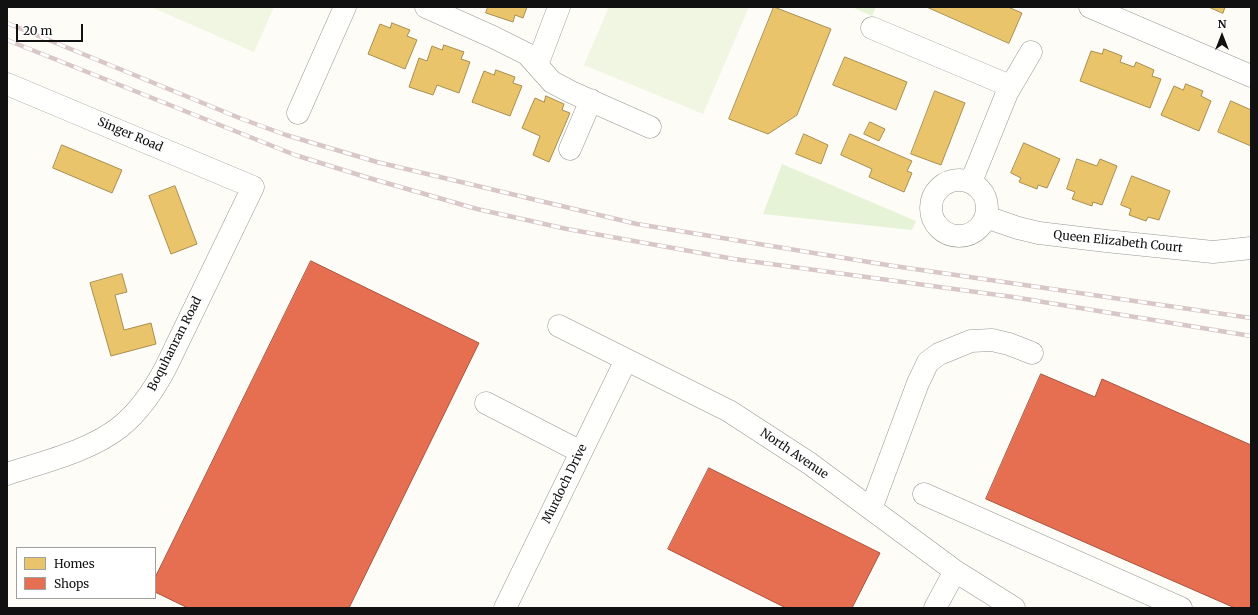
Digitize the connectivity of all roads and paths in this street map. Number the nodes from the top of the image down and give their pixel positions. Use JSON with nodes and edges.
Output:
{"nodes":[{"id":1,"x":344,"y":7,"type":"edge"},
{"id":2,"x":426,"y":7,"type":"edge"},
{"id":3,"x":559,"y":7,"type":"edge"},
{"id":4,"x":1090,"y":7,"type":"edge"},
{"id":5,"x":872,"y":28,"type":"dead end"},
{"id":6,"x":1030,"y":52,"type":"dead end"},
{"id":7,"x":537,"y":65,"type":"junction"},
{"id":8,"x":1251,"y":76,"type":"edge"},
{"id":9,"x":7,"y":84,"type":"edge"},
{"id":10,"x":1010,"y":86,"type":"junction"},
{"id":11,"x":591,"y":100,"type":"junction"},
{"id":12,"x":298,"y":113,"type":"dead end"},
{"id":13,"x":650,"y":127,"type":"dead end"},
{"id":14,"x":570,"y":149,"type":"dead end"},
{"id":15,"x":971,"y":182,"type":"junction"},
{"id":16,"x":253,"y":187,"type":"joint"},
{"id":17,"x":986,"y":217,"type":"junction"},
{"id":18,"x":1251,"y":248,"type":"edge"},
{"id":19,"x":559,"y":326,"type":"dead end"},
{"id":20,"x":1032,"y":353,"type":"dead end"},
{"id":21,"x":626,"y":360,"type":"junction"},
{"id":22,"x":486,"y":403,"type":"dead end"},
{"id":23,"x":581,"y":452,"type":"junction"},
{"id":24,"x":7,"y":474,"type":"edge"},
{"id":25,"x":924,"y":494,"type":"dead end"},
{"id":26,"x":871,"y":509,"type":"junction"},
{"id":27,"x":955,"y":571,"type":"junction"},
{"id":28,"x":505,"y":608,"type":"edge"},
{"id":29,"x":935,"y":608,"type":"edge"},
{"id":30,"x":1014,"y":608,"type":"edge"},
{"id":31,"x":1181,"y":608,"type":"edge"}],
"edges":[{"from":1,"to":12,"type":"street"},
{"from":2,"to":7,"type":"street"},
{"from":3,"to":7,"type":"street"},
{"from":4,"to":8,"type":"street"},
{"from":5,"to":10,"type":"street"},
{"from":6,"to":10,"type":"street"},
{"from":7,"to":11,"type":"street"},
{"from":9,"to":16,"type":"street","name":"Singer Road"},
{"from":10,"to":15,"type":"street"},
{"from":11,"to":13,"type":"street"},
{"from":11,"to":14,"type":"street"},
{"from":15,"to":17,"type":"street"},
{"from":15,"to":17,"type":"street"},
{"from":16,"to":24,"type":"street","name":"Boquhanran Road"},
{"from":17,"to":18,"type":"street","name":"Queen Elizabeth Court"},
{"from":19,"to":21,"type":"street","name":"North Avenue"},
{"from":20,"to":26,"type":"street"},
{"from":21,"to":23,"type":"street","name":"Murdoch Drive"},
{"from":21,"to":26,"type":"street","name":"North Avenue"},
{"from":22,"to":23,"type":"street"},
{"from":23,"to":28,"type":"street","name":"Murdoch Drive"},
{"from":25,"to":31,"type":"street"},
{"from":26,"to":27,"type":"street","name":"North Avenue"},
{"from":27,"to":29,"type":"street"},
{"from":27,"to":30,"type":"street","name":"North Avenue"}]}
